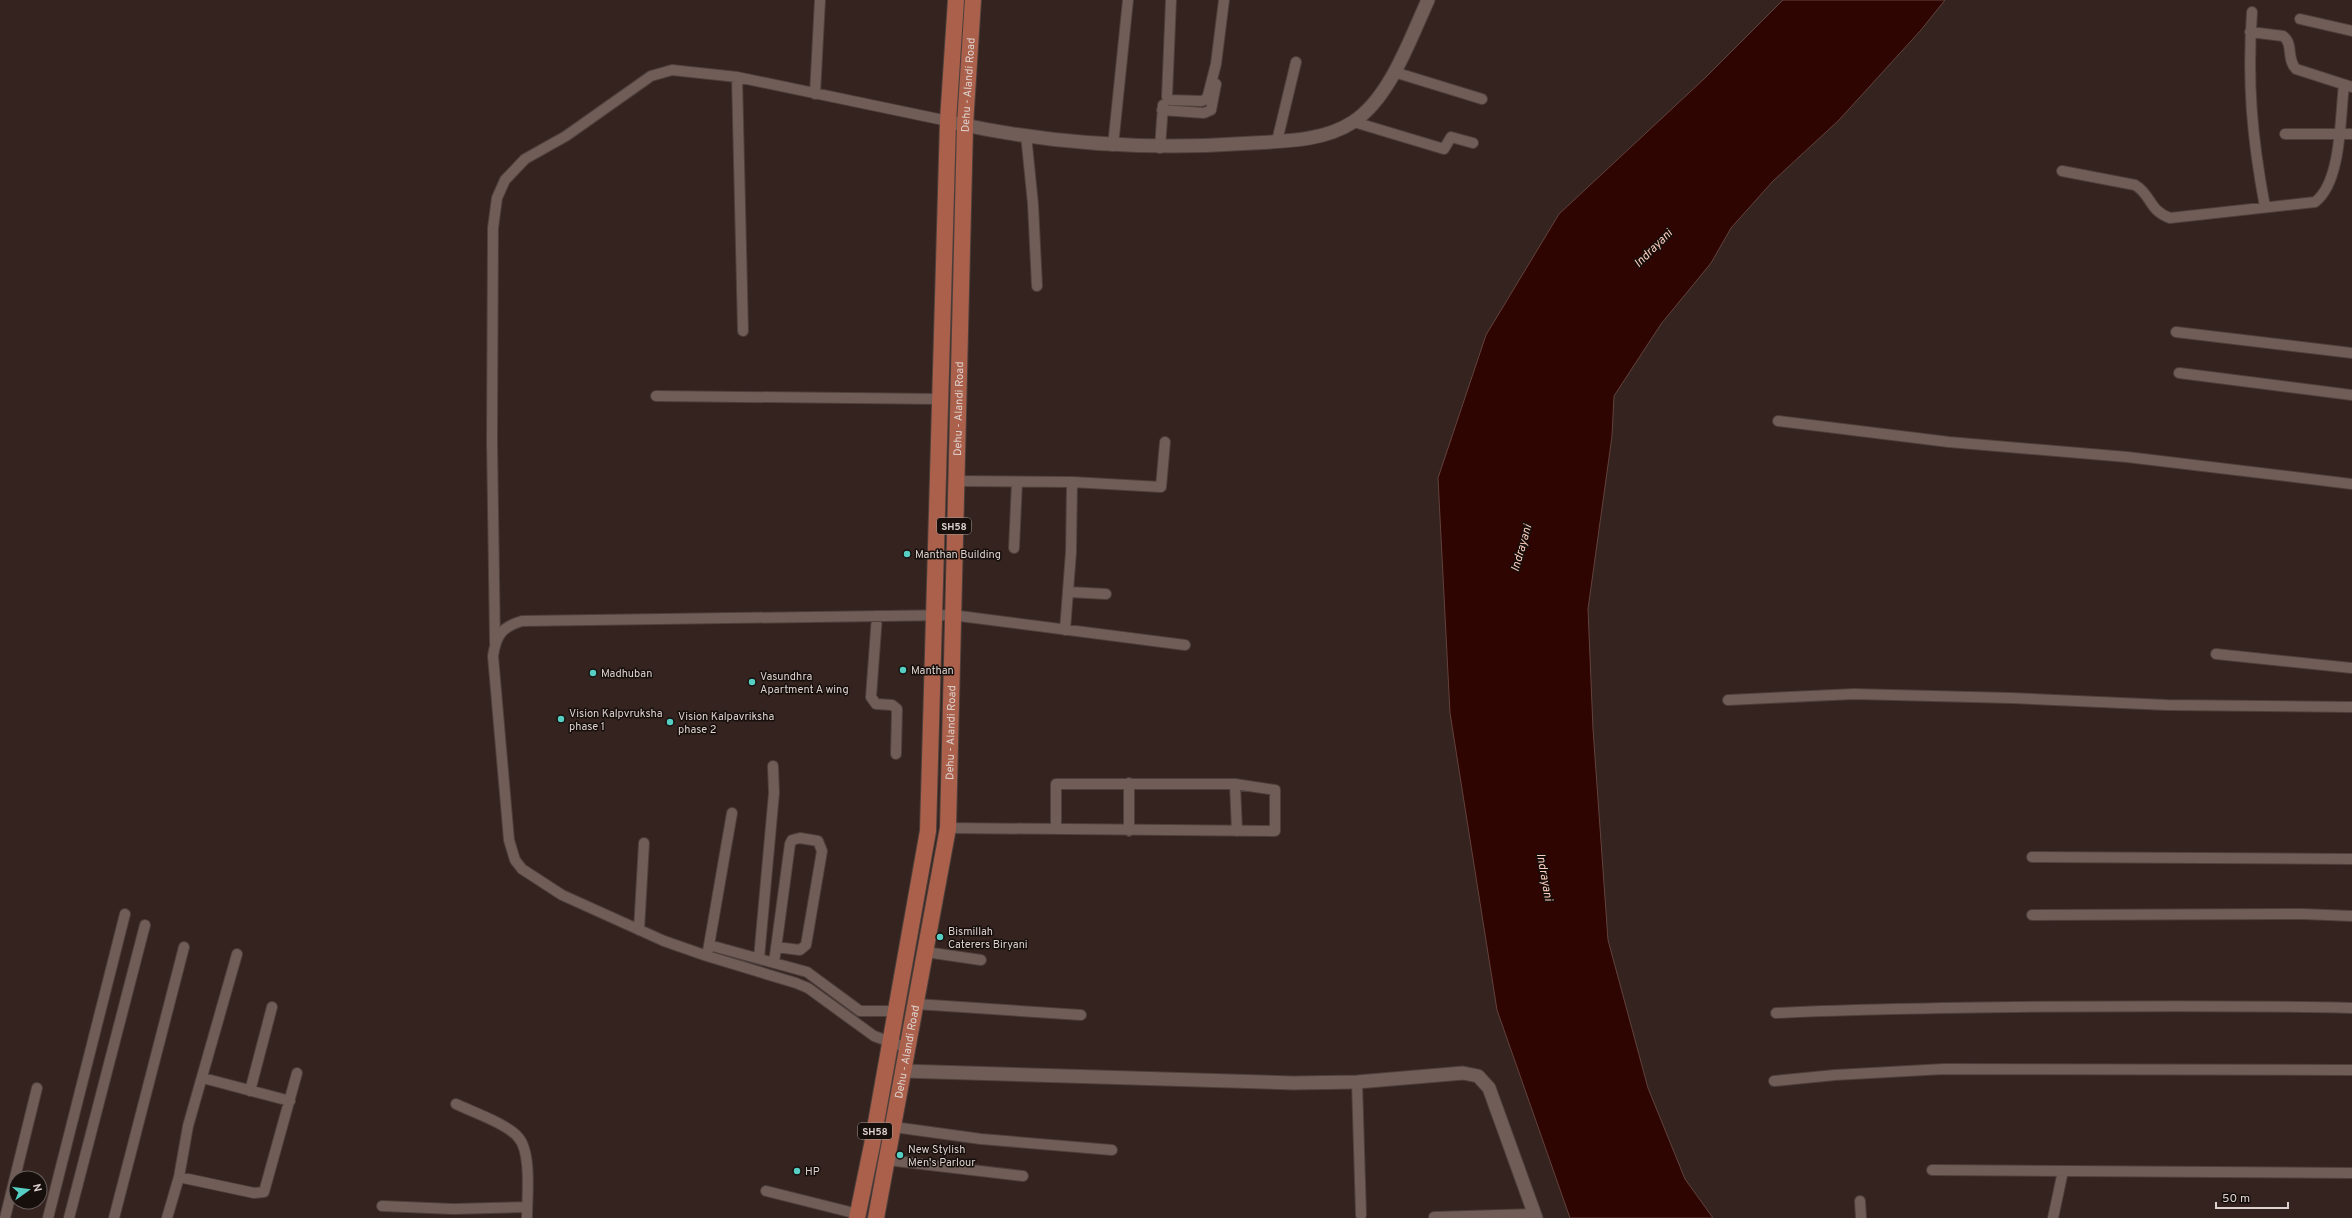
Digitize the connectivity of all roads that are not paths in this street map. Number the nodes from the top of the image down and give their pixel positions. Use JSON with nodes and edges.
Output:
{"nodes":[{"id":1,"x":820,"y":0,"type":"edge"},
{"id":2,"x":956,"y":0,"type":"edge"},
{"id":3,"x":973,"y":0,"type":"edge"},
{"id":4,"x":1128,"y":0,"type":"edge"},
{"id":5,"x":1171,"y":0,"type":"edge"},
{"id":6,"x":1224,"y":0,"type":"edge"},
{"id":7,"x":1428,"y":0,"type":"edge"},
{"id":8,"x":2252,"y":12,"type":"dead end"},
{"id":9,"x":2300,"y":19,"type":"dead end"},
{"id":10,"x":2352,"y":31,"type":"edge"},
{"id":11,"x":2250,"y":32,"type":"junction"},
{"id":12,"x":1296,"y":62,"type":"dead end"},
{"id":13,"x":1216,"y":64,"type":"junction"},
{"id":14,"x":1394,"y":72,"type":"junction"},
{"id":15,"x":737,"y":77,"type":"junction"},
{"id":16,"x":2348,"y":86,"type":"edge"},
{"id":17,"x":815,"y":94,"type":"junction"},
{"id":18,"x":1482,"y":99,"type":"dead end"},
{"id":19,"x":948,"y":121,"type":"junction"},
{"id":20,"x":1354,"y":122,"type":"junction"},
{"id":21,"x":965,"y":125,"type":"junction"},
{"id":22,"x":2284,"y":134,"type":"dead end"},
{"id":23,"x":2340,"y":134,"type":"junction"},
{"id":24,"x":2352,"y":134,"type":"edge"},
{"id":25,"x":1026,"y":135,"type":"junction"},
{"id":26,"x":1277,"y":141,"type":"junction"},
{"id":27,"x":1472,"y":143,"type":"dead end"},
{"id":28,"x":1113,"y":146,"type":"junction"},
{"id":29,"x":1160,"y":148,"type":"junction"},
{"id":30,"x":2062,"y":171,"type":"dead end"},
{"id":31,"x":2265,"y":207,"type":"junction"},
{"id":32,"x":1037,"y":286,"type":"dead end"},
{"id":33,"x":743,"y":332,"type":"dead end"},
{"id":34,"x":2176,"y":332,"type":"dead end"},
{"id":35,"x":2352,"y":353,"type":"edge"},
{"id":36,"x":2178,"y":373,"type":"dead end"},
{"id":37,"x":656,"y":396,"type":"dead end"},
{"id":38,"x":2352,"y":396,"type":"edge"},
{"id":39,"x":940,"y":400,"type":"junction"},
{"id":40,"x":1778,"y":420,"type":"dead end"},
{"id":41,"x":1165,"y":442,"type":"dead end"},
{"id":42,"x":955,"y":481,"type":"junction"},
{"id":43,"x":1017,"y":482,"type":"junction"},
{"id":44,"x":1072,"y":482,"type":"junction"},
{"id":45,"x":2352,"y":484,"type":"edge"},
{"id":46,"x":1014,"y":548,"type":"dead end"},
{"id":47,"x":1069,"y":592,"type":"junction"},
{"id":48,"x":1106,"y":594,"type":"dead end"},
{"id":49,"x":935,"y":615,"type":"junction"},
{"id":50,"x":952,"y":615,"type":"junction"},
{"id":51,"x":877,"y":616,"type":"junction"},
{"id":52,"x":1065,"y":630,"type":"junction"},
{"id":53,"x":495,"y":643,"type":"junction"},
{"id":54,"x":1186,"y":646,"type":"dead end"},
{"id":55,"x":2216,"y":654,"type":"dead end"},
{"id":56,"x":2352,"y":668,"type":"edge"},
{"id":57,"x":1728,"y":700,"type":"dead end"},
{"id":58,"x":2352,"y":706,"type":"edge"},
{"id":59,"x":896,"y":754,"type":"dead end"},
{"id":60,"x":773,"y":766,"type":"dead end"},
{"id":61,"x":1129,"y":783,"type":"junction"},
{"id":62,"x":1235,"y":784,"type":"junction"},
{"id":63,"x":732,"y":813,"type":"dead end"},
{"id":64,"x":948,"y":828,"type":"junction"},
{"id":65,"x":1056,"y":829,"type":"junction"},
{"id":66,"x":1129,"y":831,"type":"junction"},
{"id":67,"x":1237,"y":831,"type":"junction"},
{"id":68,"x":644,"y":843,"type":"dead end"},
{"id":69,"x":2032,"y":857,"type":"dead end"},
{"id":70,"x":2352,"y":859,"type":"edge"},
{"id":71,"x":126,"y":914,"type":"dead end"},
{"id":72,"x":2032,"y":915,"type":"dead end"},
{"id":73,"x":2352,"y":916,"type":"edge"},
{"id":74,"x":145,"y":925,"type":"dead end"},
{"id":75,"x":639,"y":930,"type":"junction"},
{"id":76,"x":709,"y":945,"type":"junction"},
{"id":77,"x":184,"y":947,"type":"dead end"},
{"id":78,"x":776,"y":947,"type":"junction"},
{"id":79,"x":926,"y":952,"type":"junction"},
{"id":80,"x":237,"y":954,"type":"dead end"},
{"id":81,"x":707,"y":956,"type":"junction"},
{"id":82,"x":759,"y":958,"type":"junction"},
{"id":83,"x":982,"y":960,"type":"dead end"},
{"id":84,"x":774,"y":963,"type":"junction"},
{"id":85,"x":916,"y":1004,"type":"junction"},
{"id":86,"x":272,"y":1007,"type":"dead end"},
{"id":87,"x":2352,"y":1008,"type":"edge"},
{"id":88,"x":896,"y":1011,"type":"junction"},
{"id":89,"x":1776,"y":1013,"type":"dead end"},
{"id":90,"x":1081,"y":1015,"type":"dead end"},
{"id":91,"x":890,"y":1043,"type":"junction"},
{"id":92,"x":907,"y":1048,"type":"junction"},
{"id":93,"x":2352,"y":1070,"type":"edge"},
{"id":94,"x":903,"y":1071,"type":"junction"},
{"id":95,"x":297,"y":1073,"type":"dead end"},
{"id":96,"x":203,"y":1078,"type":"junction"},
{"id":97,"x":1774,"y":1081,"type":"dead end"},
{"id":98,"x":1357,"y":1082,"type":"junction"},
{"id":99,"x":37,"y":1088,"type":"dead end"},
{"id":100,"x":250,"y":1091,"type":"junction"},
{"id":101,"x":290,"y":1101,"type":"junction"},
{"id":102,"x":456,"y":1104,"type":"dead end"},
{"id":103,"x":894,"y":1127,"type":"junction"},
{"id":104,"x":1112,"y":1150,"type":"dead end"},
{"id":105,"x":887,"y":1160,"type":"junction"},
{"id":106,"x":1932,"y":1170,"type":"dead end"},
{"id":107,"x":2063,"y":1171,"type":"junction"},
{"id":108,"x":2352,"y":1173,"type":"edge"},
{"id":109,"x":1023,"y":1176,"type":"dead end"},
{"id":110,"x":179,"y":1177,"type":"junction"},
{"id":111,"x":766,"y":1191,"type":"dead end"},
{"id":112,"x":1860,"y":1200,"type":"dead end"},
{"id":113,"x":382,"y":1206,"type":"dead end"},
{"id":114,"x":527,"y":1207,"type":"junction"},
{"id":115,"x":1361,"y":1215,"type":"dead end"},
{"id":116,"x":857,"y":1216,"type":"edge"},
{"id":117,"x":1536,"y":1216,"type":"edge"},
{"id":118,"x":1434,"y":1217,"type":"edge"},
{"id":119,"x":4,"y":1218,"type":"edge"},
{"id":120,"x":48,"y":1218,"type":"edge"},
{"id":121,"x":69,"y":1218,"type":"edge"},
{"id":122,"x":114,"y":1218,"type":"edge"},
{"id":123,"x":167,"y":1218,"type":"edge"},
{"id":124,"x":527,"y":1218,"type":"edge"},
{"id":125,"x":876,"y":1218,"type":"edge"},
{"id":126,"x":1861,"y":1218,"type":"edge"},
{"id":127,"x":2053,"y":1218,"type":"edge"}],
"edges":[{"from":1,"to":17,"type":"street"},
{"from":2,"to":19,"type":"main road","name":"Dehu - Alandi Road","number":"SH58"},
{"from":3,"to":21,"type":"main road","name":"Dehu - Alandi Road","number":"SH58"},
{"from":4,"to":28,"type":"street"},
{"from":5,"to":13,"type":"street"},
{"from":6,"to":13,"type":"street"},
{"from":7,"to":14,"type":"street"},
{"from":8,"to":11,"type":"street"},
{"from":9,"to":10,"type":"street"},
{"from":11,"to":16,"type":"street"},
{"from":11,"to":31,"type":"street"},
{"from":12,"to":26,"type":"street"},
{"from":13,"to":29,"type":"street"},
{"from":14,"to":18,"type":"street"},
{"from":14,"to":20,"type":"street"},
{"from":15,"to":17,"type":"street"},
{"from":15,"to":33,"type":"street"},
{"from":15,"to":53,"type":"street"},
{"from":16,"to":23,"type":"street"},
{"from":17,"to":19,"type":"street"},
{"from":19,"to":21,"type":"street"},
{"from":19,"to":39,"type":"main road","name":"Dehu - Alandi Road","number":"SH58"},
{"from":20,"to":26,"type":"street"},
{"from":20,"to":27,"type":"street"},
{"from":21,"to":25,"type":"street"},
{"from":21,"to":42,"type":"main road","name":"Dehu - Alandi Road","number":"SH58"},
{"from":22,"to":23,"type":"street"},
{"from":23,"to":24,"type":"street"},
{"from":23,"to":31,"type":"street"},
{"from":25,"to":28,"type":"street"},
{"from":25,"to":32,"type":"street"},
{"from":26,"to":29,"type":"street"},
{"from":28,"to":29,"type":"street"},
{"from":30,"to":31,"type":"street"},
{"from":34,"to":35,"type":"street"},
{"from":36,"to":38,"type":"street"},
{"from":37,"to":39,"type":"street"},
{"from":39,"to":49,"type":"main road","name":"Dehu - Alandi Road","number":"SH58"},
{"from":40,"to":45,"type":"street"},
{"from":41,"to":44,"type":"street"},
{"from":42,"to":43,"type":"street"},
{"from":42,"to":50,"type":"main road","name":"Dehu - Alandi Road","number":"SH58"},
{"from":43,"to":44,"type":"street"},
{"from":43,"to":46,"type":"street"},
{"from":44,"to":47,"type":"street"},
{"from":47,"to":48,"type":"street"},
{"from":47,"to":52,"type":"street"},
{"from":49,"to":50,"type":"street"},
{"from":49,"to":51,"type":"street"},
{"from":49,"to":88,"type":"main road","name":"Dehu - Alandi Road","number":"SH58"},
{"from":50,"to":52,"type":"street"},
{"from":50,"to":64,"type":"main road","name":"Dehu - Alandi Road","number":"SH58"},
{"from":51,"to":53,"type":"street"},
{"from":51,"to":59,"type":"street"},
{"from":52,"to":54,"type":"street"},
{"from":53,"to":75,"type":"street"},
{"from":55,"to":56,"type":"street"},
{"from":57,"to":58,"type":"street"},
{"from":60,"to":82,"type":"street"},
{"from":61,"to":62,"type":"street"},
{"from":61,"to":65,"type":"street"},
{"from":61,"to":66,"type":"street"},
{"from":62,"to":67,"type":"street"},
{"from":62,"to":67,"type":"street"},
{"from":63,"to":76,"type":"street"},
{"from":64,"to":65,"type":"street"},
{"from":64,"to":79,"type":"main road","name":"Dehu - Alandi Road","number":"SH58"},
{"from":65,"to":66,"type":"street"},
{"from":66,"to":67,"type":"street"},
{"from":68,"to":75,"type":"street"},
{"from":69,"to":70,"type":"street"},
{"from":71,"to":120,"type":"street"},
{"from":72,"to":73,"type":"street"},
{"from":74,"to":121,"type":"street"},
{"from":75,"to":81,"type":"street"},
{"from":76,"to":81,"type":"street"},
{"from":76,"to":82,"type":"street"},
{"from":77,"to":122,"type":"street"},
{"from":78,"to":78,"type":"street"},
{"from":78,"to":84,"type":"street"},
{"from":79,"to":83,"type":"street"},
{"from":79,"to":85,"type":"main road","name":"Dehu - Alandi Road","number":"SH58"},
{"from":80,"to":96,"type":"street"},
{"from":81,"to":91,"type":"street"},
{"from":82,"to":84,"type":"street"},
{"from":84,"to":88,"type":"street"},
{"from":85,"to":90,"type":"street"},
{"from":85,"to":92,"type":"main road","name":"Dehu - Alandi Road","number":"SH58"},
{"from":86,"to":100,"type":"street"},
{"from":87,"to":89,"type":"street"},
{"from":88,"to":91,"type":"main road","name":"Dehu - Alandi Road","number":"SH58"},
{"from":91,"to":92,"type":"street"},
{"from":91,"to":116,"type":"main road","name":"Dehu - Alandi Road","number":"SH58"},
{"from":92,"to":94,"type":"main road","name":"Dehu - Alandi Road","number":"SH58"},
{"from":93,"to":97,"type":"street"},
{"from":94,"to":98,"type":"street"},
{"from":94,"to":103,"type":"main road","name":"Dehu - Alandi Road","number":"SH58"},
{"from":95,"to":101,"type":"street"},
{"from":96,"to":100,"type":"street"},
{"from":96,"to":110,"type":"street"},
{"from":98,"to":115,"type":"street"},
{"from":98,"to":117,"type":"street"},
{"from":99,"to":119,"type":"street"},
{"from":100,"to":101,"type":"street"},
{"from":101,"to":110,"type":"street"},
{"from":102,"to":114,"type":"street"},
{"from":103,"to":104,"type":"street"},
{"from":103,"to":105,"type":"main road","name":"Dehu - Alandi Road","number":"SH58"},
{"from":105,"to":109,"type":"street"},
{"from":105,"to":125,"type":"main road","name":"Dehu - Alandi Road","number":"SH58"},
{"from":106,"to":107,"type":"street"},
{"from":107,"to":108,"type":"street"},
{"from":107,"to":127,"type":"street"},
{"from":110,"to":123,"type":"street"},
{"from":111,"to":116,"type":"street"},
{"from":112,"to":126,"type":"street"},
{"from":113,"to":114,"type":"street"},
{"from":114,"to":124,"type":"street"},
{"from":117,"to":118,"type":"street"}]}
